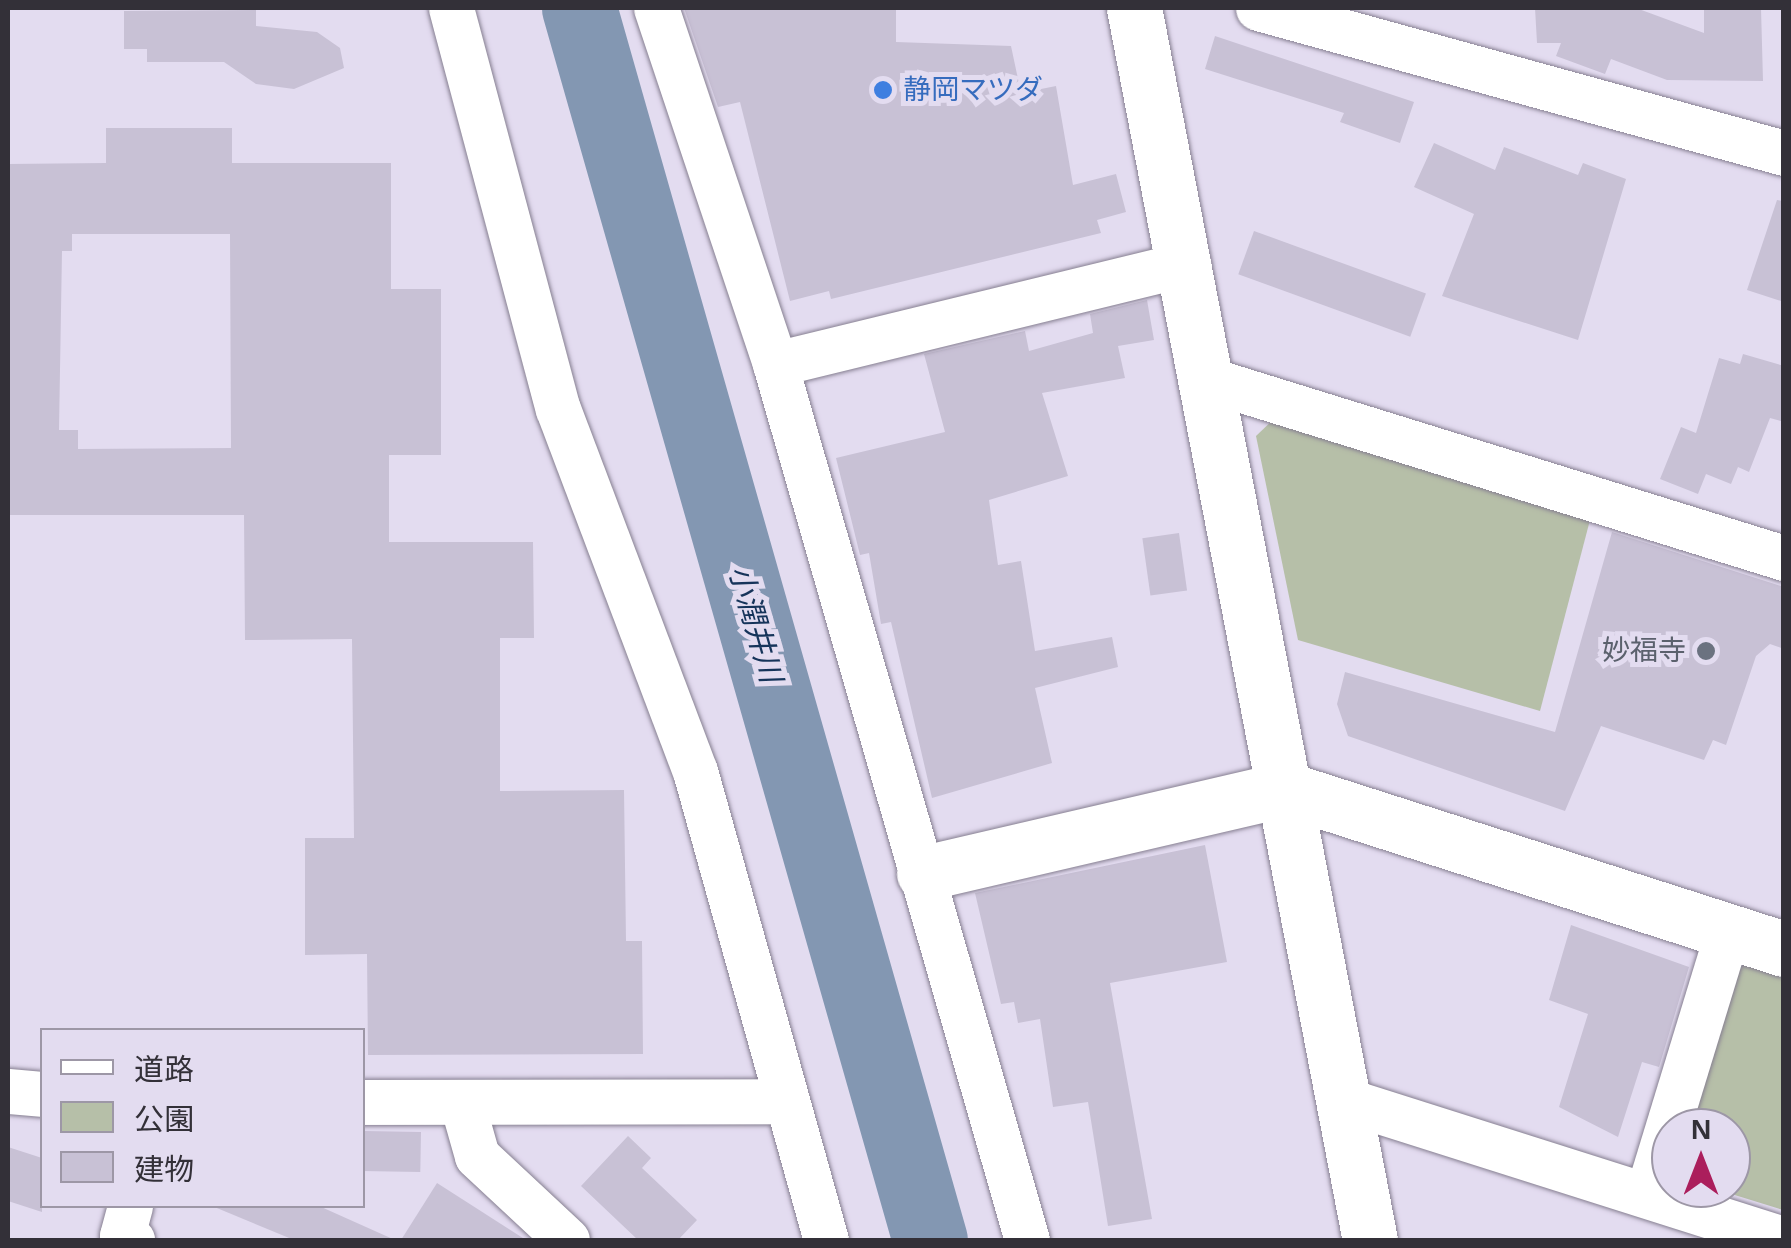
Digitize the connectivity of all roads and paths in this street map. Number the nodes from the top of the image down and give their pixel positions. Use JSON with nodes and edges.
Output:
{"nodes":[{"id":1,"x":451,"y":8,"type":"edge"},
{"id":2,"x":656,"y":8,"type":"edge"},
{"id":3,"x":1134,"y":8,"type":"edge"},
{"id":4,"x":1258,"y":8,"type":"edge"},
{"id":5,"x":1784,"y":153,"type":"edge"},
{"id":6,"x":1188,"y":263,"type":"junction"},
{"id":7,"x":775,"y":364,"type":"junction"},
{"id":8,"x":1210,"y":380,"type":"junction"},
{"id":9,"x":1784,"y":558,"type":"edge"},
{"id":10,"x":1285,"y":789,"type":"junction"},
{"id":11,"x":924,"y":873,"type":"junction"},
{"id":12,"x":1768,"y":940,"type":"edge"},
{"id":13,"x":8,"y":1091,"type":"edge"},
{"id":14,"x":40,"y":1094,"type":"edge"},
{"id":15,"x":1348,"y":1100,"type":"junction"},
{"id":16,"x":788,"y":1101,"type":"junction"},
{"id":17,"x":365,"y":1102,"type":"edge"},
{"id":18,"x":462,"y":1103,"type":"junction"},
{"id":19,"x":1648,"y":1195,"type":"junction"},
{"id":20,"x":129,"y":1208,"type":"edge"},
{"id":21,"x":1784,"y":1239,"type":"edge"},
{"id":22,"x":132,"y":1240,"type":"edge"},
{"id":23,"x":567,"y":1240,"type":"edge"},
{"id":24,"x":826,"y":1240,"type":"edge"},
{"id":25,"x":1027,"y":1240,"type":"edge"},
{"id":26,"x":1370,"y":1240,"type":"edge"}],
"edges":[{"from":1,"to":16,"type":"street"},
{"from":2,"to":7,"type":"street"},
{"from":3,"to":6,"type":"street"},
{"from":4,"to":5,"type":"street"},
{"from":6,"to":7,"type":"street"},
{"from":6,"to":8,"type":"street"},
{"from":7,"to":11,"type":"street"},
{"from":8,"to":9,"type":"street"},
{"from":8,"to":10,"type":"street"},
{"from":10,"to":11,"type":"street"},
{"from":10,"to":12,"type":"street"},
{"from":10,"to":15,"type":"street"},
{"from":11,"to":25,"type":"street"},
{"from":12,"to":19,"type":"street"},
{"from":13,"to":14,"type":"street"},
{"from":15,"to":19,"type":"street"},
{"from":15,"to":26,"type":"street"},
{"from":16,"to":18,"type":"street"},
{"from":16,"to":24,"type":"street"},
{"from":17,"to":18,"type":"street"},
{"from":18,"to":23,"type":"street"},
{"from":19,"to":21,"type":"street"},
{"from":20,"to":22,"type":"street"}]}
